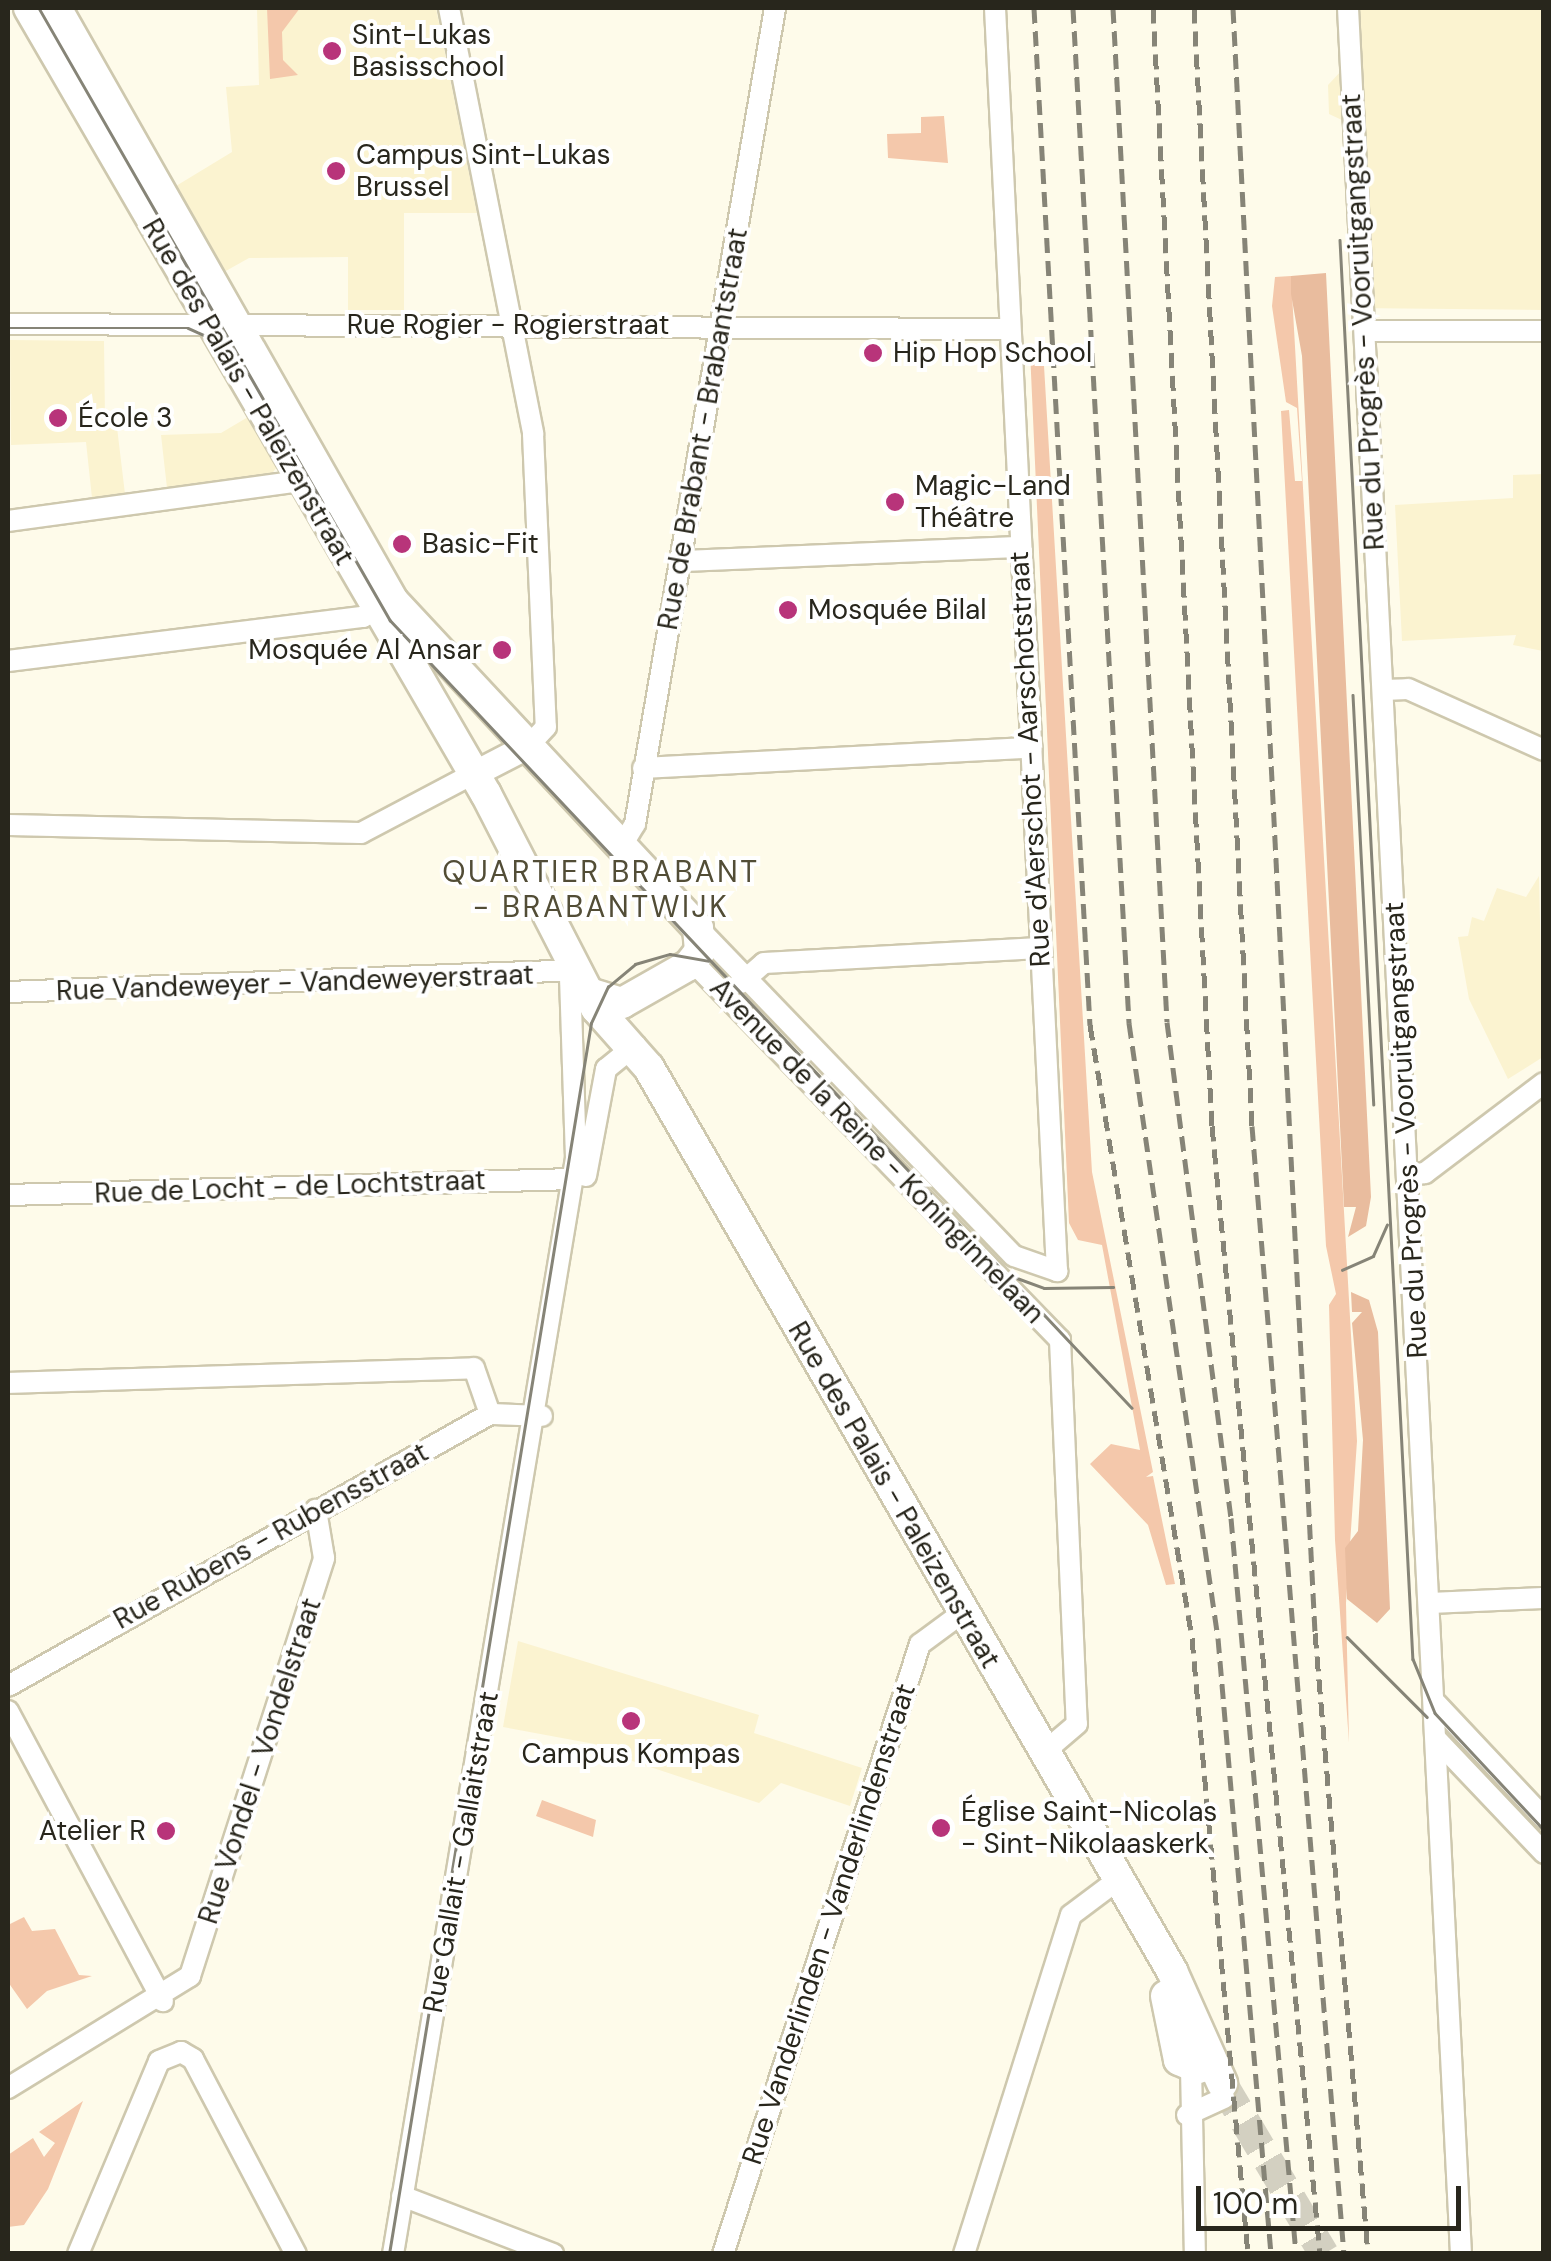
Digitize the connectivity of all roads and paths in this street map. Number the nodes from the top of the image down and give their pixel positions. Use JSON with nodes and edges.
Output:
{"nodes":[{"id":1,"x":29,"y":8,"type":"edge"},
{"id":2,"x":56,"y":8,"type":"edge"},
{"id":3,"x":449,"y":8,"type":"edge"},
{"id":4,"x":775,"y":8,"type":"edge"},
{"id":5,"x":995,"y":8,"type":"edge"},
{"id":6,"x":1348,"y":8,"type":"edge"},
{"id":7,"x":8,"y":324,"type":"edge"},
{"id":8,"x":224,"y":325,"type":"junction"},
{"id":9,"x":720,"y":325,"type":"junction"},
{"id":10,"x":514,"y":326,"type":"junction"},
{"id":11,"x":1009,"y":329,"type":"junction"},
{"id":12,"x":1544,"y":330,"type":"edge"},
{"id":13,"x":1365,"y":331,"type":"junction"},
{"id":14,"x":300,"y":481,"type":"junction"},
{"id":15,"x":8,"y":521,"type":"edge"},
{"id":16,"x":1019,"y":547,"type":"junction"},
{"id":17,"x":682,"y":561,"type":"junction"},
{"id":18,"x":384,"y":606,"type":"junction"},
{"id":19,"x":8,"y":661,"type":"edge"},
{"id":20,"x":1383,"y":690,"type":"junction"},
{"id":21,"x":528,"y":745,"type":"junction"},
{"id":22,"x":1031,"y":748,"type":"junction"},
{"id":23,"x":1544,"y":750,"type":"edge"},
{"id":24,"x":643,"y":768,"type":"junction"},
{"id":25,"x":483,"y":778,"type":"junction"},
{"id":26,"x":8,"y":825,"type":"edge"},
{"id":27,"x":621,"y":847,"type":"junction"},
{"id":28,"x":698,"y":928,"type":"junction"},
{"id":29,"x":1040,"y":948,"type":"junction"},
{"id":30,"x":693,"y":962,"type":"junction"},
{"id":31,"x":747,"y":977,"type":"junction"},
{"id":32,"x":582,"y":979,"type":"junction"},
{"id":33,"x":726,"y":990,"type":"junction"},
{"id":34,"x":8,"y":992,"type":"edge"},
{"id":35,"x":630,"y":999,"type":"junction"},
{"id":36,"x":634,"y":1043,"type":"junction"},
{"id":37,"x":1544,"y":1083,"type":"edge"},
{"id":38,"x":580,"y":1174,"type":"junction"},
{"id":39,"x":1409,"y":1176,"type":"junction"},
{"id":40,"x":8,"y":1196,"type":"edge"},
{"id":41,"x":1056,"y":1271,"type":"joint"},
{"id":42,"x":8,"y":1384,"type":"edge"},
{"id":43,"x":490,"y":1414,"type":"junction"},
{"id":44,"x":538,"y":1416,"type":"junction"},
{"id":45,"x":316,"y":1510,"type":"junction"},
{"id":46,"x":1544,"y":1598,"type":"edge"},
{"id":47,"x":1430,"y":1603,"type":"junction"},
{"id":48,"x":962,"y":1613,"type":"junction"},
{"id":49,"x":8,"y":1686,"type":"edge"},
{"id":50,"x":1434,"y":1700,"type":"junction"},
{"id":51,"x":8,"y":1711,"type":"edge"},
{"id":52,"x":1436,"y":1739,"type":"junction"},
{"id":53,"x":1043,"y":1754,"type":"junction"},
{"id":54,"x":1544,"y":1818,"type":"edge"},
{"id":55,"x":1544,"y":1853,"type":"edge"},
{"id":56,"x":1115,"y":1882,"type":"junction"},
{"id":57,"x":163,"y":2001,"type":"junction"},
{"id":58,"x":1204,"y":2064,"type":"junction"},
{"id":59,"x":8,"y":2088,"type":"edge"},
{"id":60,"x":1187,"y":2115,"type":"junction"},
{"id":61,"x":402,"y":2196,"type":"junction"},
{"id":62,"x":78,"y":2254,"type":"edge"},
{"id":63,"x":296,"y":2254,"type":"edge"},
{"id":64,"x":393,"y":2254,"type":"edge"},
{"id":65,"x":553,"y":2254,"type":"edge"},
{"id":66,"x":723,"y":2254,"type":"edge"},
{"id":67,"x":964,"y":2254,"type":"edge"},
{"id":68,"x":1195,"y":2254,"type":"edge"},
{"id":69,"x":1461,"y":2254,"type":"edge"}],
"edges":[{"from":1,"to":8,"type":"main road","name":"Rue des Palais - Paleizenstraat"},
{"from":2,"to":8,"type":"main road","name":"Rue des Palais - Paleizenstraat"},
{"from":3,"to":10,"type":"street"},
{"from":4,"to":9,"type":"street","name":"Rue de Brabant - Brabantstraat"},
{"from":5,"to":11,"type":"street","name":"Rue d'Aerschot - Aarschotstraat"},
{"from":6,"to":13,"type":"street","name":"Rue du Progrès - Vooruitgangstraat"},
{"from":7,"to":8,"type":"street","name":"Rue Rogier - Rogierstraat"},
{"from":8,"to":10,"type":"street","name":"Rue Rogier - Rogierstraat"},
{"from":8,"to":14,"type":"main road","name":"Rue des Palais - Paleizenstraat"},
{"from":8,"to":18,"type":"main road","name":"Rue des Palais - Paleizenstraat"},
{"from":9,"to":10,"type":"street","name":"Rue Rogier - Rogierstraat"},
{"from":9,"to":11,"type":"street","name":"Rue Rogier - Rogierstraat"},
{"from":9,"to":17,"type":"street","name":"Rue de Brabant - Brabantstraat"},
{"from":10,"to":21,"type":"street"},
{"from":11,"to":16,"type":"street","name":"Rue d'Aerschot - Aarschotstraat"},
{"from":12,"to":13,"type":"street"},
{"from":13,"to":20,"type":"street","name":"Rue du Progrès - Vooruitgangstraat"},
{"from":14,"to":15,"type":"street"},
{"from":14,"to":18,"type":"main road","name":"Rue des Palais - Paleizenstraat"},
{"from":16,"to":17,"type":"street"},
{"from":16,"to":22,"type":"street","name":"Rue d'Aerschot - Aarschotstraat"},
{"from":17,"to":24,"type":"street","name":"Rue de Brabant - Brabantstraat"},
{"from":18,"to":19,"type":"street"},
{"from":18,"to":21,"type":"main road","name":"Rue des Palais - Paleizenstraat"},
{"from":18,"to":25,"type":"main road","name":"Rue des Palais - Paleizenstraat"},
{"from":20,"to":23,"type":"street"},
{"from":20,"to":39,"type":"street","name":"Rue du Progrès - Vooruitgangstraat"},
{"from":21,"to":25,"type":"street"},
{"from":21,"to":27,"type":"main road","name":"Rue des Palais - Paleizenstraat"},
{"from":22,"to":24,"type":"street"},
{"from":22,"to":29,"type":"street","name":"Rue d'Aerschot - Aarschotstraat"},
{"from":24,"to":27,"type":"street","name":"Rue de Brabant - Brabantstraat"},
{"from":25,"to":26,"type":"street"},
{"from":25,"to":32,"type":"main road","name":"Rue des Palais - Paleizenstraat"},
{"from":27,"to":28,"type":"main road","name":"Rue des Palais - Paleizenstraat"},
{"from":28,"to":30,"type":"main road"},
{"from":28,"to":31,"type":"street","name":"Avenue de la Reine - Koninginnelaan"},
{"from":29,"to":31,"type":"street"},
{"from":29,"to":41,"type":"street","name":"Rue d'Aerschot - Aarschotstraat"},
{"from":30,"to":33,"type":"street","name":"Avenue de la Reine - Koninginnelaan"},
{"from":30,"to":35,"type":"main road"},
{"from":31,"to":33,"type":"street"},
{"from":31,"to":41,"type":"street","name":"Avenue de la Reine - Koninginnelaan"},
{"from":32,"to":34,"type":"street","name":"Rue Vandeweyer - Vandeweyerstraat"},
{"from":32,"to":35,"type":"main road"},
{"from":32,"to":36,"type":"main road","name":"Rue des Palais - Paleizenstraat"},
{"from":32,"to":38,"type":"street"},
{"from":33,"to":53,"type":"street","name":"Avenue de la Reine - Koninginnelaan"},
{"from":35,"to":36,"type":"main road"},
{"from":36,"to":38,"type":"street"},
{"from":36,"to":48,"type":"main road","name":"Rue des Palais - Paleizenstraat"},
{"from":37,"to":39,"type":"street"},
{"from":38,"to":40,"type":"street","name":"Rue de Locht - de Lochtstraat"},
{"from":38,"to":44,"type":"street","name":"Rue Gallait - Gallaitstraat"},
{"from":39,"to":47,"type":"street","name":"Rue du Progrès - Vooruitgangstraat"},
{"from":42,"to":43,"type":"street"},
{"from":43,"to":44,"type":"street"},
{"from":43,"to":45,"type":"street","name":"Rue Rubens - Rubensstraat"},
{"from":44,"to":61,"type":"street","name":"Rue Gallait - Gallaitstraat"},
{"from":45,"to":49,"type":"street","name":"Rue Rubens - Rubensstraat"},
{"from":45,"to":57,"type":"street","name":"Rue Vondel - Vondelstraat"},
{"from":46,"to":47,"type":"street"},
{"from":47,"to":50,"type":"street","name":"Rue du Progrès - Vooruitgangstraat"},
{"from":48,"to":53,"type":"main road","name":"Rue des Palais - Paleizenstraat"},
{"from":48,"to":66,"type":"street","name":"Rue Vanderlinden - Vanderlindenstraat"},
{"from":50,"to":52,"type":"street","name":"Rue du Progrès - Vooruitgangstraat"},
{"from":50,"to":54,"type":"street"},
{"from":51,"to":57,"type":"street"},
{"from":52,"to":55,"type":"street"},
{"from":52,"to":69,"type":"street","name":"Rue du Progrès - Vooruitgangstraat"},
{"from":53,"to":56,"type":"main road","name":"Rue des Palais - Paleizenstraat"},
{"from":56,"to":58,"type":"main road","name":"Rue des Palais - Paleizenstraat"},
{"from":56,"to":67,"type":"street"},
{"from":57,"to":59,"type":"street"},
{"from":58,"to":60,"type":"street"},
{"from":58,"to":60,"type":"street"},
{"from":60,"to":68,"type":"street"},
{"from":61,"to":64,"type":"street","name":"Rue Gallait - Gallaitstraat"},
{"from":61,"to":65,"type":"street"},
{"from":62,"to":63,"type":"street"}]}
